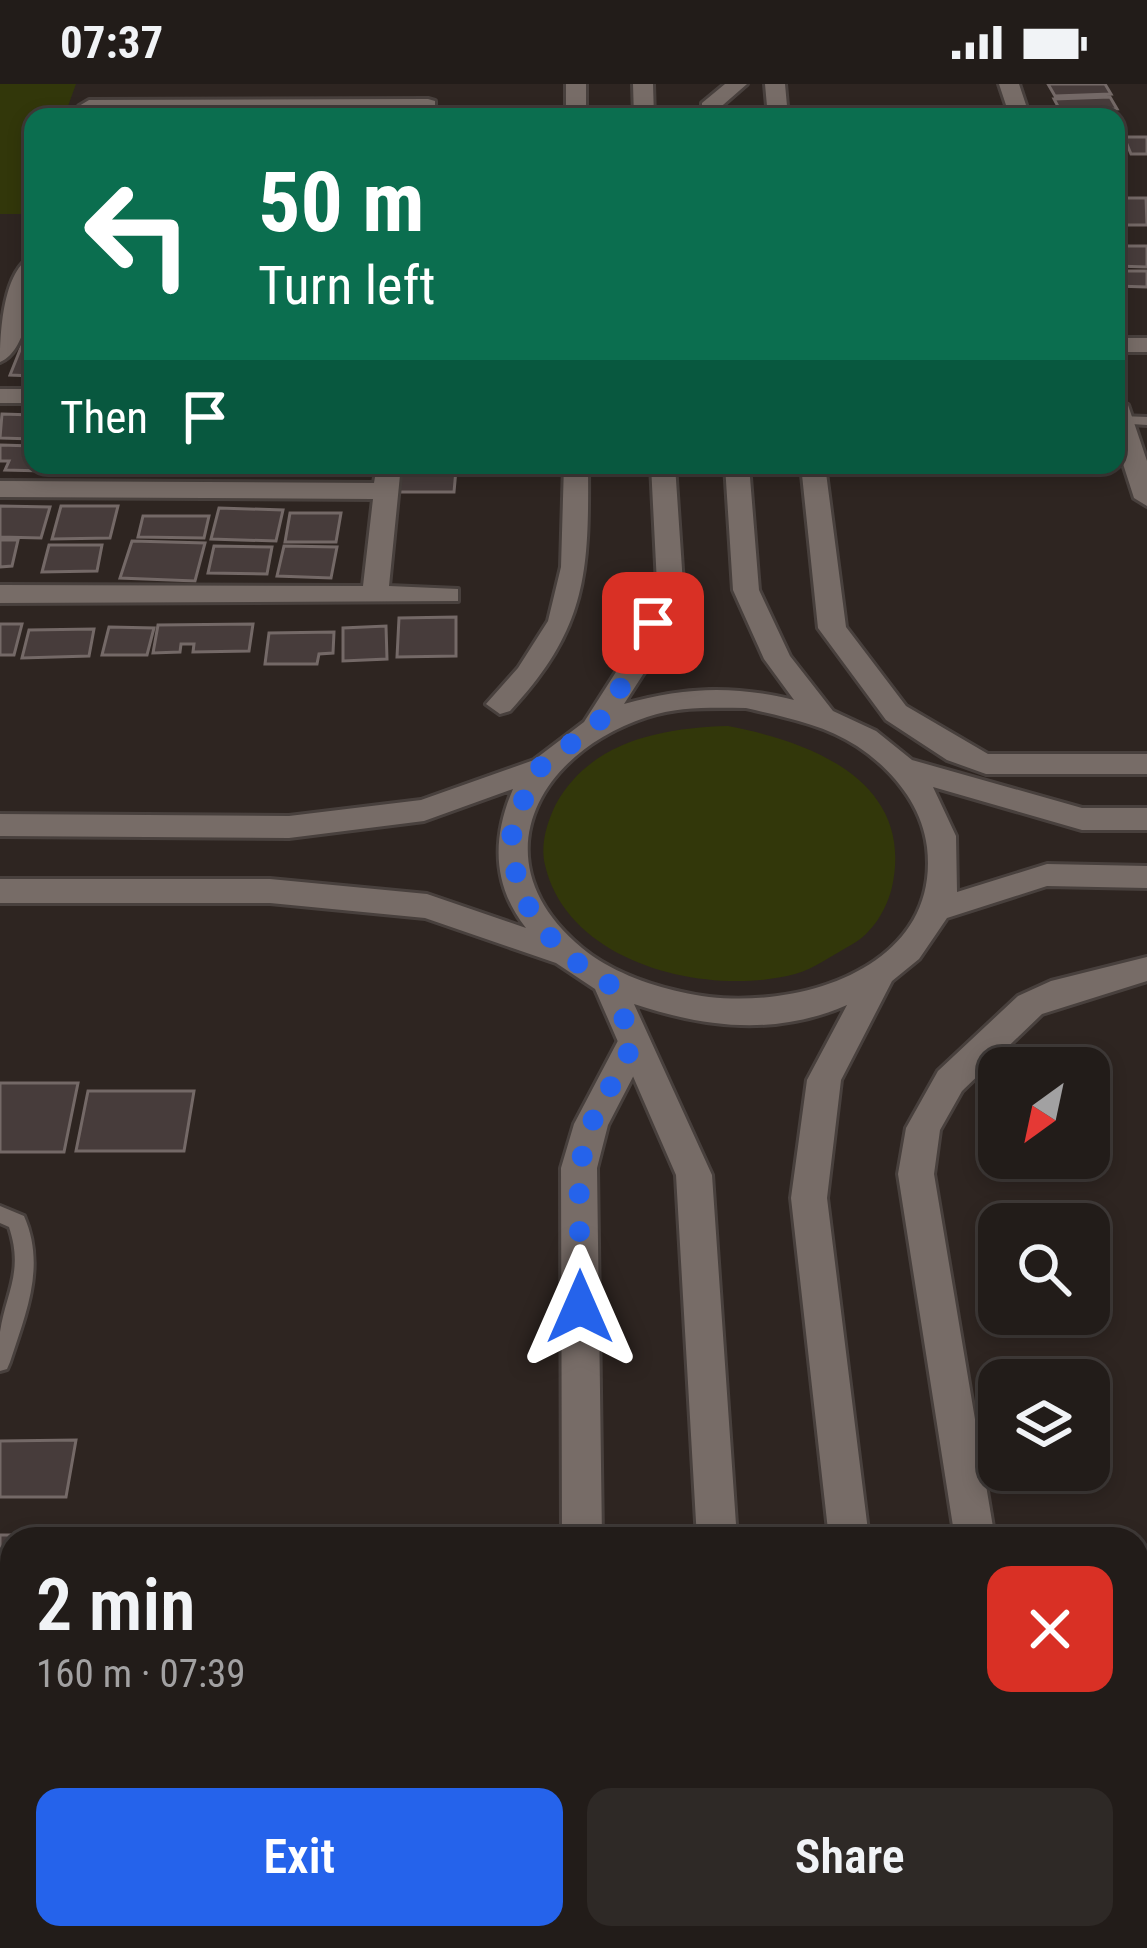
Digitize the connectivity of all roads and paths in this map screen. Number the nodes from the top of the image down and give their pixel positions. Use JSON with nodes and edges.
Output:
{"nodes":[{"id":1,"x":737,"y":84,"type":"edge"},
{"id":2,"x":429,"y":102,"type":"edge"},
{"id":3,"x":201,"y":108,"type":"edge"},
{"id":4,"x":713,"y":108,"type":"edge"},
{"id":5,"x":24,"y":315,"type":"edge"},
{"id":6,"x":0,"y":355,"type":"edge"},
{"id":7,"x":1128,"y":415,"type":"edge"},
{"id":8,"x":576,"y":474,"type":"edge"},
{"id":9,"x":664,"y":474,"type":"edge"},
{"id":10,"x":737,"y":474,"type":"edge"},
{"id":11,"x":814,"y":474,"type":"edge"},
{"id":12,"x":387,"y":478,"type":"edge"},
{"id":13,"x":0,"y":489,"type":"edge"},
{"id":14,"x":1147,"y":498,"type":"edge"},
{"id":15,"x":0,"y":594,"type":"edge"},
{"id":16,"x":375,"y":595,"type":"junction"},
{"id":17,"x":448,"y":595,"type":"dead end"},
{"id":18,"x":500,"y":704,"type":"dead end"},
{"id":19,"x":822,"y":716,"type":"junction"},
{"id":20,"x":598,"y":723,"type":"junction"},
{"id":21,"x":1147,"y":764,"type":"edge"},
{"id":22,"x":903,"y":768,"type":"junction"},
{"id":23,"x":538,"y":769,"type":"junction"},
{"id":24,"x":1147,"y":819,"type":"edge"},
{"id":25,"x":0,"y":825,"type":"edge"},
{"id":26,"x":1147,"y":877,"type":"edge"},
{"id":27,"x":0,"y":891,"type":"edge"},
{"id":28,"x":939,"y":909,"type":"junction"},
{"id":29,"x":561,"y":952,"type":"junction"},
{"id":30,"x":1147,"y":969,"type":"edge"},
{"id":31,"x":877,"y":979,"type":"junction"},
{"id":32,"x":609,"y":984,"type":"junction"},
{"id":33,"x":634,"y":1042,"type":"junction"},
{"id":34,"x":0,"y":1214,"type":"edge"},
{"id":35,"x":0,"y":1362,"type":"edge"},
{"id":36,"x":582,"y":1527,"type":"edge"},
{"id":37,"x":716,"y":1527,"type":"edge"},
{"id":38,"x":848,"y":1527,"type":"edge"},
{"id":39,"x":973,"y":1527,"type":"edge"}],
"edges":[{"from":1,"to":4,"type":"street"},
{"from":2,"to":3,"type":"street"},
{"from":5,"to":6,"type":"street"},
{"from":7,"to":14,"type":"street"},
{"from":8,"to":18,"type":"street"},
{"from":9,"to":20,"type":"street"},
{"from":10,"to":19,"type":"street"},
{"from":11,"to":21,"type":"street"},
{"from":12,"to":13,"type":"street"},
{"from":12,"to":16,"type":"street"},
{"from":15,"to":16,"type":"street"},
{"from":16,"to":17,"type":"street"},
{"from":19,"to":20,"type":"street"},
{"from":19,"to":22,"type":"street"},
{"from":20,"to":23,"type":"street"},
{"from":22,"to":24,"type":"street"},
{"from":22,"to":28,"type":"street"},
{"from":23,"to":25,"type":"street"},
{"from":23,"to":29,"type":"street"},
{"from":26,"to":28,"type":"street"},
{"from":27,"to":29,"type":"street"},
{"from":28,"to":31,"type":"street"},
{"from":29,"to":32,"type":"street"},
{"from":30,"to":39,"type":"street"},
{"from":31,"to":32,"type":"street"},
{"from":31,"to":38,"type":"street"},
{"from":32,"to":33,"type":"street"},
{"from":33,"to":36,"type":"street"},
{"from":33,"to":37,"type":"street"},
{"from":34,"to":35,"type":"lane"}]}
